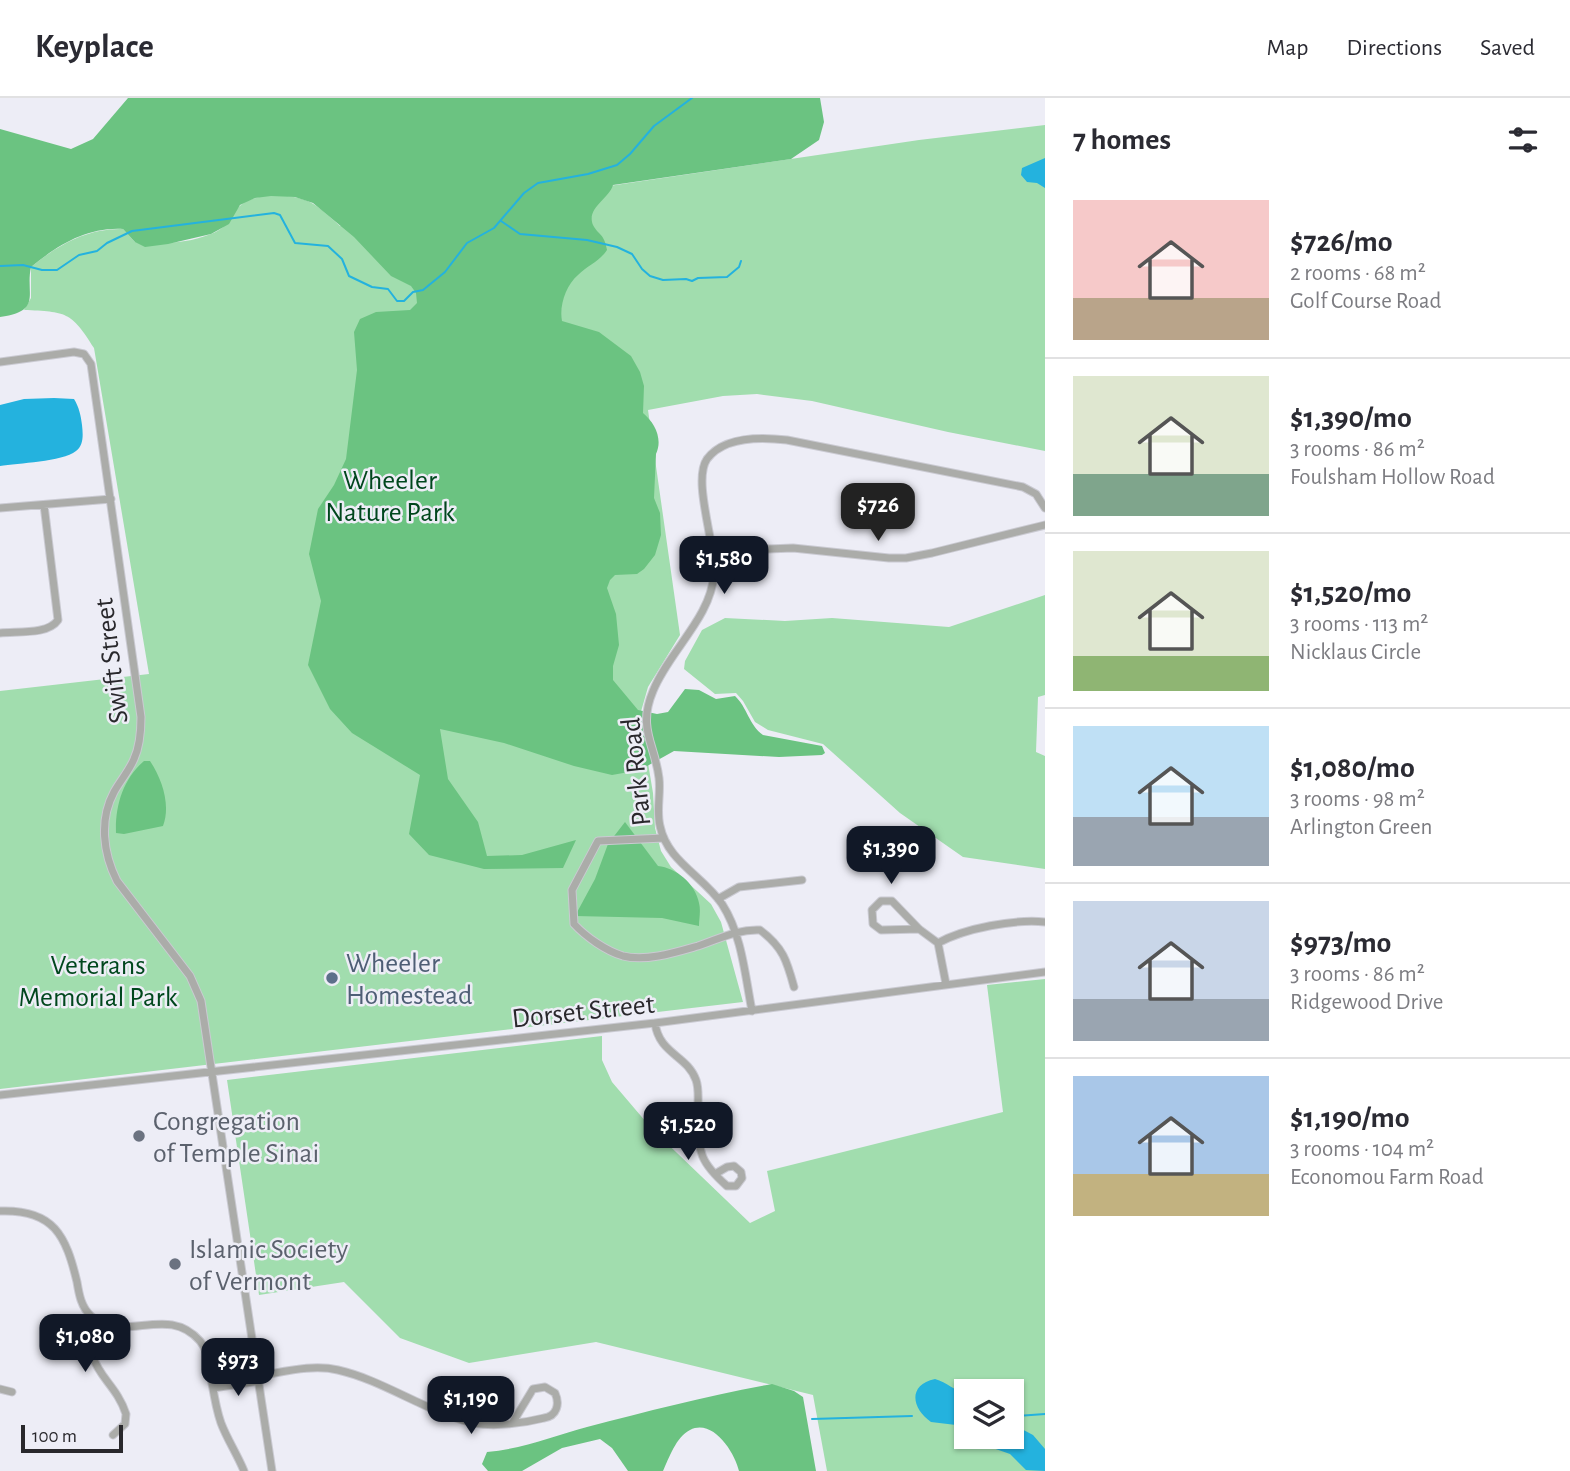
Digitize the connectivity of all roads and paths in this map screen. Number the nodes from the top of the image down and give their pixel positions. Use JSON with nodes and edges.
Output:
{"nodes":[{"id":1,"x":0,"y":362,"type":"edge"},
{"id":2,"x":111,"y":499,"type":"junction"},
{"id":3,"x":44,"y":505,"type":"junction"},
{"id":4,"x":1045,"y":508,"type":"edge"},
{"id":5,"x":0,"y":509,"type":"edge"},
{"id":6,"x":1045,"y":525,"type":"edge"},
{"id":7,"x":712,"y":551,"type":"junction"},
{"id":8,"x":0,"y":633,"type":"edge"},
{"id":9,"x":664,"y":838,"type":"junction"},
{"id":10,"x":802,"y":880,"type":"dead end"},
{"id":11,"x":718,"y":899,"type":"junction"},
{"id":12,"x":1045,"y":922,"type":"edge"},
{"id":13,"x":919,"y":929,"type":"junction"},
{"id":14,"x":736,"y":932,"type":"junction"},
{"id":15,"x":938,"y":943,"type":"junction"},
{"id":16,"x":1045,"y":972,"type":"edge"},
{"id":17,"x":946,"y":985,"type":"junction"},
{"id":18,"x":794,"y":987,"type":"dead end"},
{"id":19,"x":752,"y":1011,"type":"junction"},
{"id":20,"x":655,"y":1023,"type":"junction"},
{"id":21,"x":212,"y":1071,"type":"junction"},
{"id":22,"x":0,"y":1095,"type":"edge"},
{"id":23,"x":715,"y":1174,"type":"dead end"},
{"id":24,"x":0,"y":1212,"type":"edge"},
{"id":25,"x":97,"y":1321,"type":"junction"},
{"id":26,"x":258,"y":1376,"type":"junction"},
{"id":27,"x":211,"y":1377,"type":"junction"},
{"id":28,"x":213,"y":1388,"type":"junction"},
{"id":29,"x":0,"y":1389,"type":"edge"},
{"id":30,"x":12,"y":1392,"type":"dead end"},
{"id":31,"x":513,"y":1422,"type":"junction"},
{"id":32,"x":113,"y":1435,"type":"dead end"},
{"id":33,"x":244,"y":1471,"type":"edge"},
{"id":34,"x":272,"y":1471,"type":"edge"}],
"edges":[{"from":1,"to":2,"type":"street","name":"Swift Street"},
{"from":2,"to":3,"type":"street"},
{"from":2,"to":21,"type":"street","name":"Swift Street"},
{"from":3,"to":5,"type":"street"},
{"from":3,"to":8,"type":"street"},
{"from":4,"to":7,"type":"street","name":"Park Road"},
{"from":6,"to":7,"type":"street"},
{"from":7,"to":9,"type":"street","name":"Park Road"},
{"from":9,"to":11,"type":"street","name":"Park Road"},
{"from":9,"to":14,"type":"street"},
{"from":10,"to":11,"type":"street"},
{"from":11,"to":14,"type":"street","name":"Park Road"},
{"from":12,"to":15,"type":"street"},
{"from":13,"to":13,"type":"street"},
{"from":13,"to":15,"type":"street"},
{"from":14,"to":18,"type":"street"},
{"from":14,"to":19,"type":"street","name":"Park Road"},
{"from":15,"to":17,"type":"street"},
{"from":16,"to":17,"type":"street","name":"Dorset Street"},
{"from":17,"to":19,"type":"street","name":"Dorset Street"},
{"from":19,"to":20,"type":"street","name":"Dorset Street"},
{"from":20,"to":21,"type":"street","name":"Dorset Street"},
{"from":20,"to":23,"type":"street"},
{"from":21,"to":22,"type":"street","name":"Dorset Street"},
{"from":21,"to":26,"type":"street","name":"Swift Street"},
{"from":24,"to":25,"type":"street"},
{"from":25,"to":27,"type":"street"},
{"from":25,"to":32,"type":"street"},
{"from":26,"to":27,"type":"street"},
{"from":26,"to":28,"type":"street"},
{"from":26,"to":31,"type":"street"},
{"from":26,"to":34,"type":"street","name":"Swift Street"},
{"from":27,"to":28,"type":"street"},
{"from":28,"to":33,"type":"street"},
{"from":29,"to":30,"type":"street"},
{"from":31,"to":31,"type":"street"}]}
